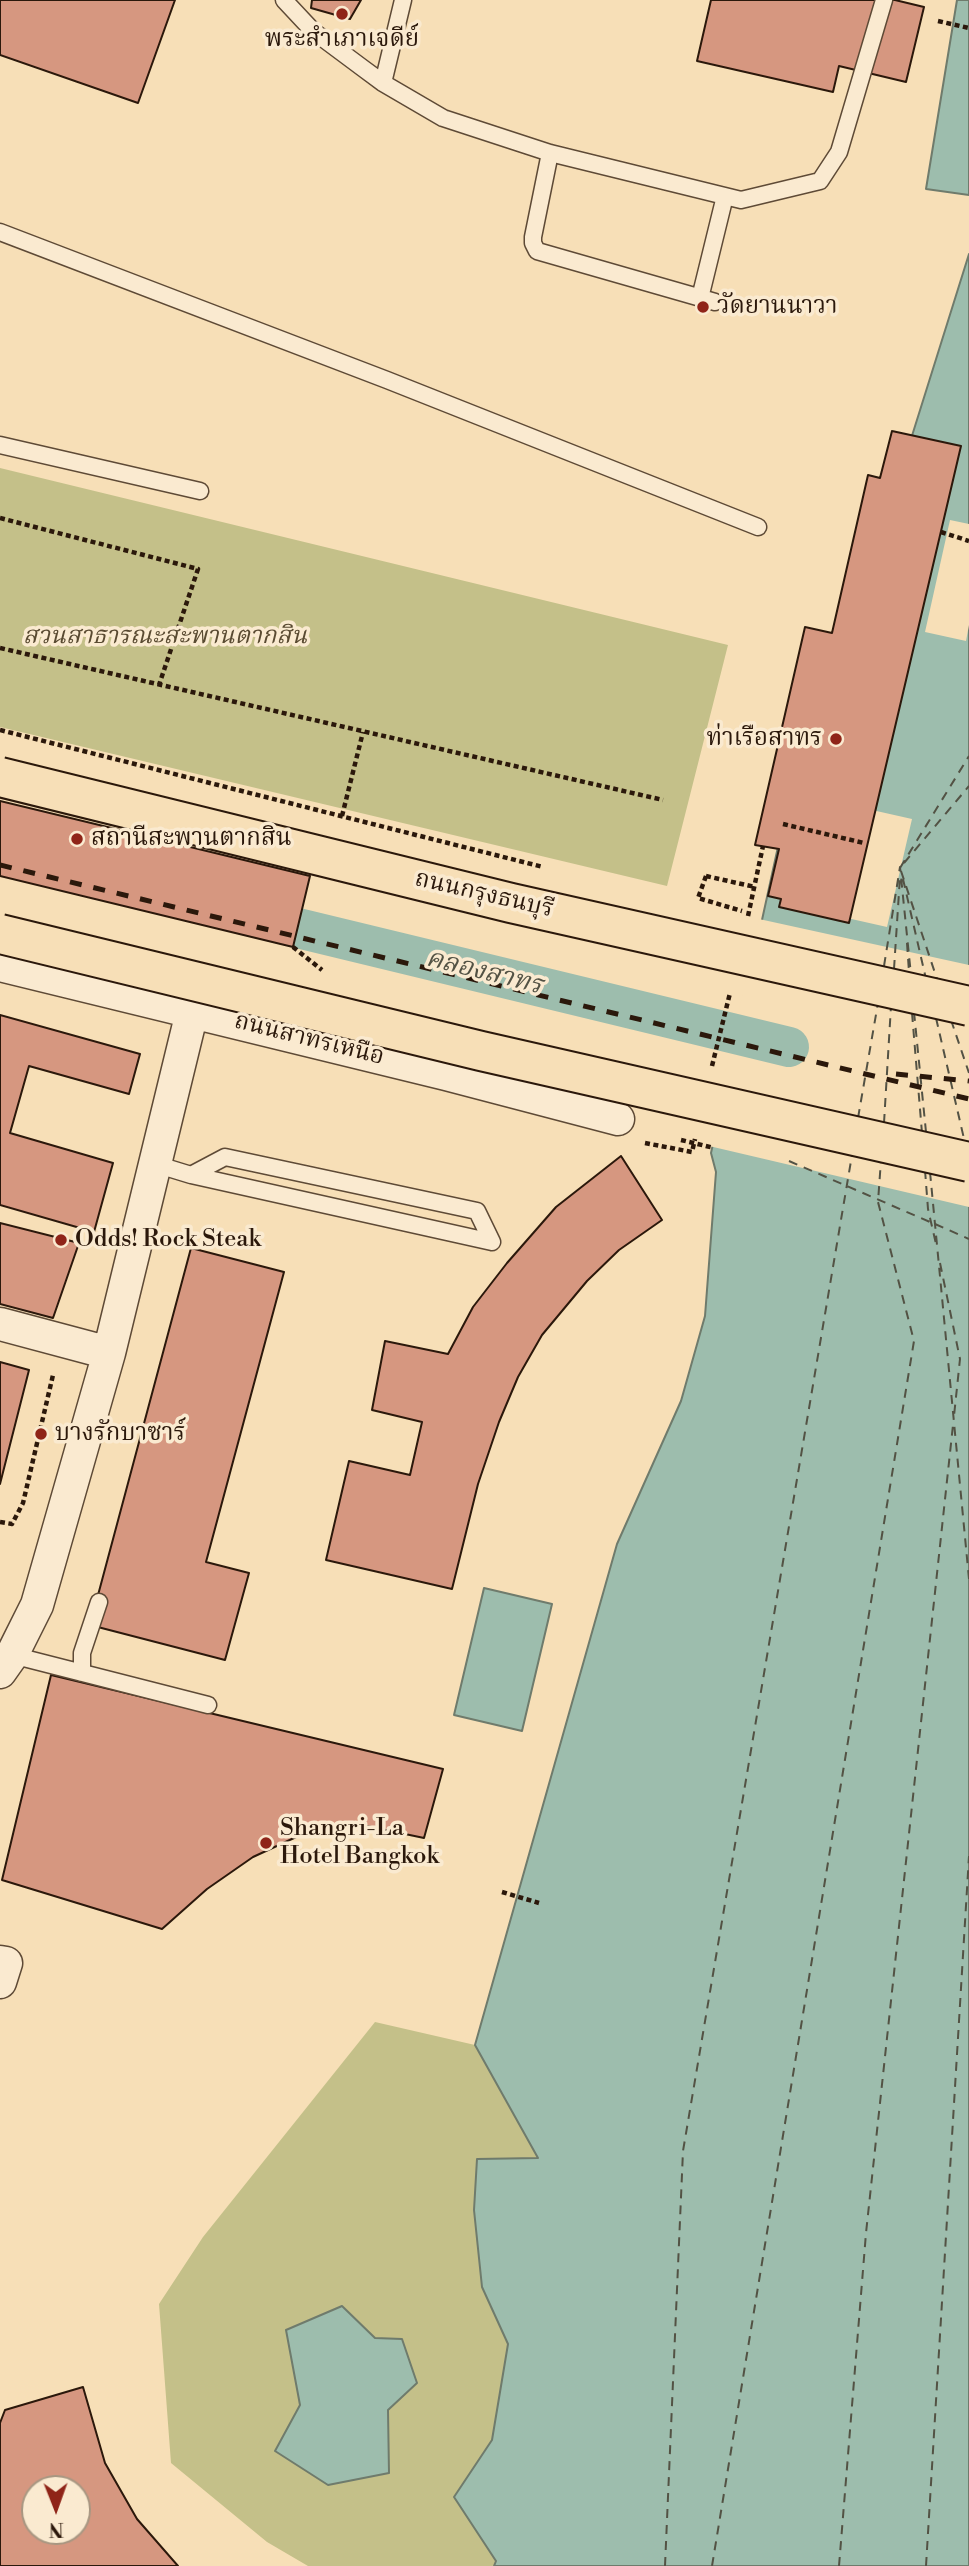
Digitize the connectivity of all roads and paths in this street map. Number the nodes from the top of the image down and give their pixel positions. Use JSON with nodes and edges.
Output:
{"nodes":[{"id":1,"x":284,"y":0,"type":"edge"},
{"id":2,"x":403,"y":0,"type":"edge"},
{"id":3,"x":884,"y":0,"type":"edge"},
{"id":4,"x":938,"y":21,"type":"dead end"},
{"id":5,"x":969,"y":28,"type":"edge"},
{"id":6,"x":383,"y":83,"type":"junction"},
{"id":7,"x":550,"y":153,"type":"junction"},
{"id":8,"x":724,"y":196,"type":"junction"},
{"id":9,"x":0,"y":232,"type":"edge"},
{"id":10,"x":0,"y":445,"type":"edge"},
{"id":11,"x":200,"y":491,"type":"dead end"},
{"id":12,"x":0,"y":518,"type":"edge"},
{"id":13,"x":758,"y":527,"type":"dead end"},
{"id":14,"x":942,"y":531,"type":"dead end"},
{"id":15,"x":969,"y":541,"type":"edge"},
{"id":16,"x":0,"y":648,"type":"edge"},
{"id":17,"x":159,"y":685,"type":"junction"},
{"id":18,"x":0,"y":730,"type":"edge"},
{"id":19,"x":363,"y":732,"type":"junction"},
{"id":20,"x":0,"y":777,"type":"edge"},
{"id":21,"x":663,"y":800,"type":"dead end"},
{"id":22,"x":342,"y":816,"type":"junction"},
{"id":23,"x":783,"y":824,"type":"dead end"},
{"id":24,"x":864,"y":844,"type":"dead end"},
{"id":25,"x":763,"y":846,"type":"dead end"},
{"id":26,"x":546,"y":867,"type":"dead end"},
{"id":27,"x":755,"y":887,"type":"junction"},
{"id":28,"x":708,"y":908,"type":"dead end"},
{"id":29,"x":759,"y":917,"type":"dead end"},
{"id":30,"x":0,"y":934,"type":"edge"},
{"id":31,"x":0,"y":965,"type":"edge"},
{"id":32,"x":732,"y":983,"type":"dead end"},
{"id":33,"x":969,"y":1006,"type":"edge"},
{"id":34,"x":192,"y":1012,"type":"junction"},
{"id":35,"x":710,"y":1074,"type":"dead end"},
{"id":36,"x":631,"y":1125,"type":"joint"},
{"id":37,"x":698,"y":1126,"type":"dead end"},
{"id":38,"x":669,"y":1137,"type":"dead end"},
{"id":39,"x":681,"y":1140,"type":"dead end"},
{"id":40,"x":969,"y":1162,"type":"edge"},
{"id":41,"x":155,"y":1164,"type":"junction"},
{"id":42,"x":191,"y":1175,"type":"junction"},
{"id":43,"x":0,"y":1324,"type":"edge"},
{"id":44,"x":61,"y":1340,"type":"junction"},
{"id":45,"x":109,"y":1353,"type":"junction"},
{"id":46,"x":0,"y":1521,"type":"edge"},
{"id":47,"x":99,"y":1602,"type":"dead end"},
{"id":48,"x":6,"y":1663,"type":"edge"},
{"id":49,"x":82,"y":1673,"type":"junction"},
{"id":50,"x":208,"y":1705,"type":"dead end"},
{"id":51,"x":502,"y":1892,"type":"dead end"},
{"id":52,"x":539,"y":1903,"type":"dead end"}],
"edges":[{"from":1,"to":6,"type":"lane"},
{"from":2,"to":6,"type":"lane"},
{"from":3,"to":8,"type":"lane"},
{"from":4,"to":5,"type":"path"},
{"from":6,"to":7,"type":"lane"},
{"from":7,"to":8,"type":"lane"},
{"from":7,"to":8,"type":"lane"},
{"from":9,"to":13,"type":"lane"},
{"from":10,"to":11,"type":"lane"},
{"from":12,"to":17,"type":"path"},
{"from":14,"to":15,"type":"path"},
{"from":16,"to":17,"type":"path"},
{"from":17,"to":19,"type":"path"},
{"from":18,"to":22,"type":"path"},
{"from":19,"to":21,"type":"path"},
{"from":19,"to":22,"type":"path"},
{"from":20,"to":33,"type":"main road","name":"ถนนกรุงธนบุรี","bridge":true},
{"from":22,"to":26,"type":"path"},
{"from":23,"to":24,"type":"path"},
{"from":25,"to":27,"type":"path"},
{"from":27,"to":28,"type":"path"},
{"from":27,"to":29,"type":"path","bridge":true},
{"from":30,"to":40,"type":"main road","bridge":true},
{"from":31,"to":34,"type":"street","name":"ถนนสาทรเหนือ"},
{"from":32,"to":35,"type":"path"},
{"from":34,"to":36,"type":"street","name":"ถนนสาทรเหนือ"},
{"from":34,"to":41,"type":"street"},
{"from":36,"to":37,"type":"path"},
{"from":38,"to":39,"type":"path"},
{"from":41,"to":42,"type":"lane"},
{"from":41,"to":45,"type":"street"},
{"from":42,"to":42,"type":"lane"},
{"from":43,"to":44,"type":"street"},
{"from":44,"to":45,"type":"street"},
{"from":44,"to":46,"type":"path"},
{"from":45,"to":48,"type":"street"},
{"from":47,"to":49,"type":"lane"},
{"from":48,"to":49,"type":"lane"},
{"from":49,"to":50,"type":"lane"},
{"from":51,"to":52,"type":"path"}]}
